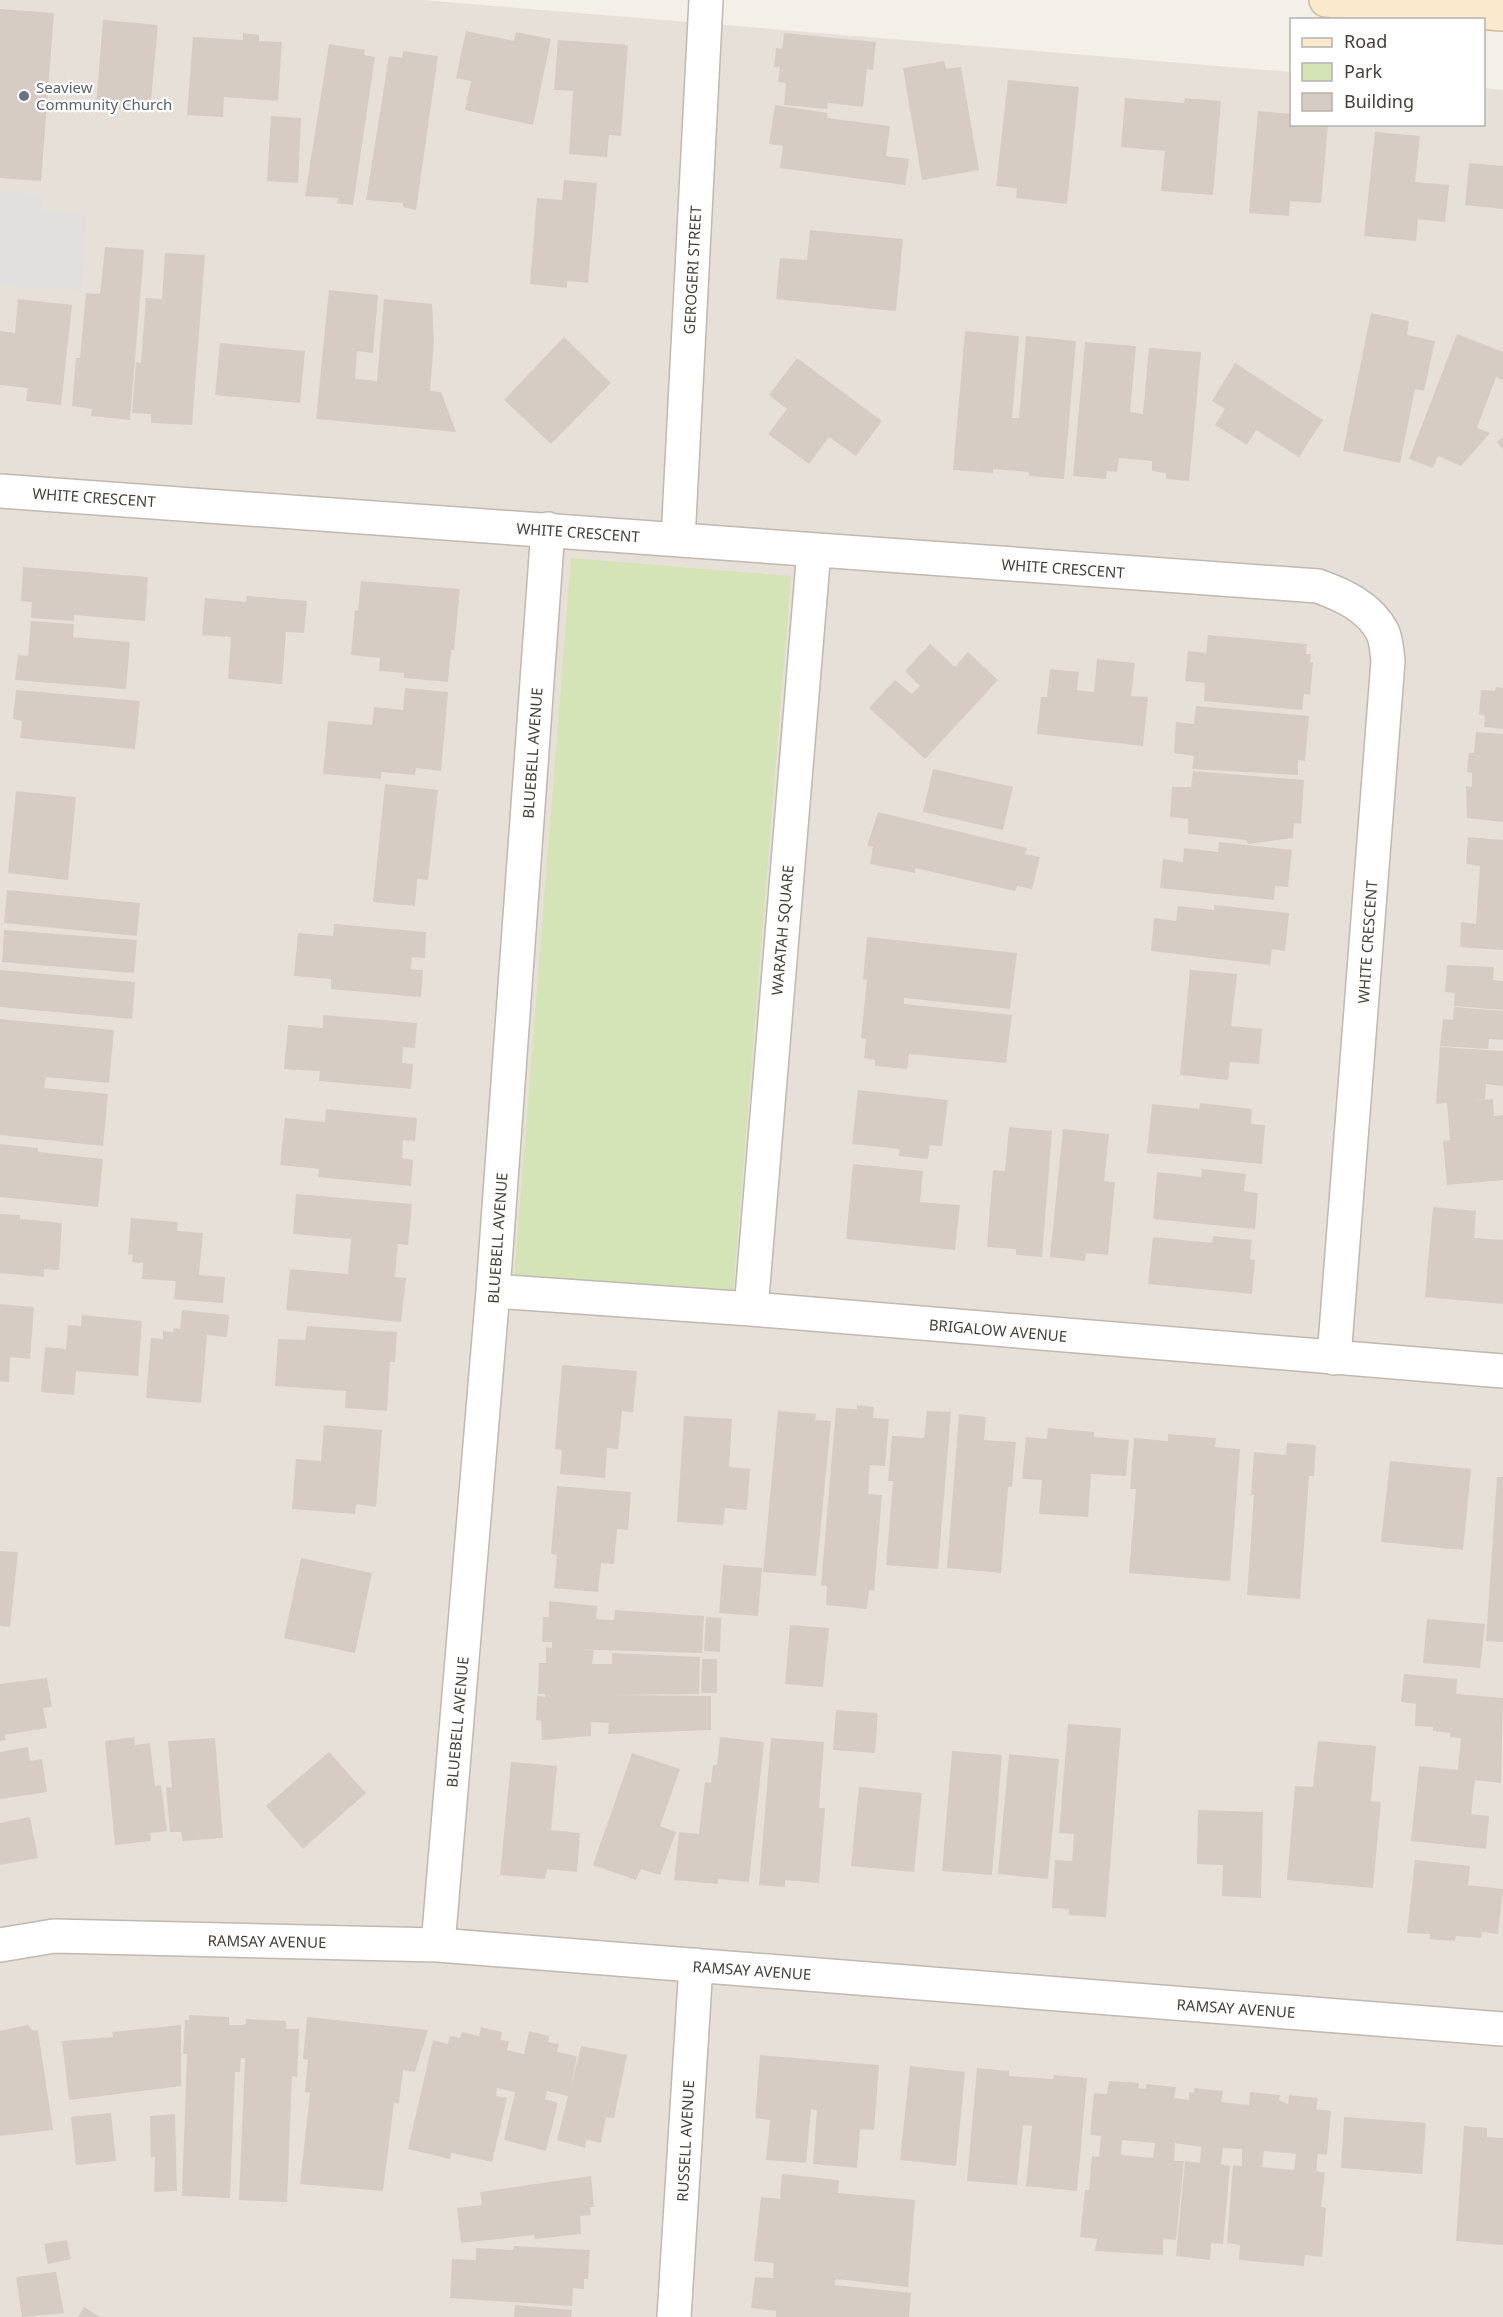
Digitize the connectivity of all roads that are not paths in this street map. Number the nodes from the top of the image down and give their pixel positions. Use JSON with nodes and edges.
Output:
{"nodes":[{"id":1,"x":706,"y":0,"type":"edge"},
{"id":2,"x":1326,"y":0,"type":"edge"},
{"id":3,"x":1503,"y":14,"type":"edge"},
{"id":4,"x":0,"y":491,"type":"edge"},
{"id":5,"x":548,"y":529,"type":"junction"},
{"id":6,"x":678,"y":540,"type":"junction"},
{"id":7,"x":814,"y":550,"type":"junction"},
{"id":8,"x":493,"y":1292,"type":"junction"},
{"id":9,"x":751,"y":1309,"type":"junction"},
{"id":10,"x":1334,"y":1358,"type":"junction"},
{"id":11,"x":1503,"y":1371,"type":"edge"},
{"id":12,"x":0,"y":1944,"type":"edge"},
{"id":13,"x":438,"y":1945,"type":"junction"},
{"id":14,"x":696,"y":1965,"type":"junction"},
{"id":15,"x":1503,"y":2028,"type":"edge"},
{"id":16,"x":674,"y":2317,"type":"edge"}],
"edges":[{"from":1,"to":6,"type":"street","name":"GEROGERI STREET"},
{"from":2,"to":3,"type":"main road"},
{"from":4,"to":5,"type":"street","name":"WHITE CRESCENT"},
{"from":5,"to":6,"type":"street","name":"WHITE CRESCENT"},
{"from":5,"to":8,"type":"street","name":"BLUEBELL AVENUE"},
{"from":6,"to":7,"type":"street","name":"WHITE CRESCENT"},
{"from":7,"to":9,"type":"street","name":"WARATAH SQUARE"},
{"from":7,"to":10,"type":"street","name":"WHITE CRESCENT"},
{"from":8,"to":9,"type":"street","name":"BRIGALOW AVENUE"},
{"from":8,"to":13,"type":"street","name":"BLUEBELL AVENUE"},
{"from":9,"to":10,"type":"street","name":"BRIGALOW AVENUE"},
{"from":10,"to":11,"type":"street","name":"BRIGALOW AVENUE"},
{"from":12,"to":13,"type":"street","name":"RAMSAY AVENUE"},
{"from":13,"to":14,"type":"street","name":"RAMSAY AVENUE"},
{"from":14,"to":15,"type":"street","name":"RAMSAY AVENUE"},
{"from":14,"to":16,"type":"street","name":"RUSSELL AVENUE"}]}
